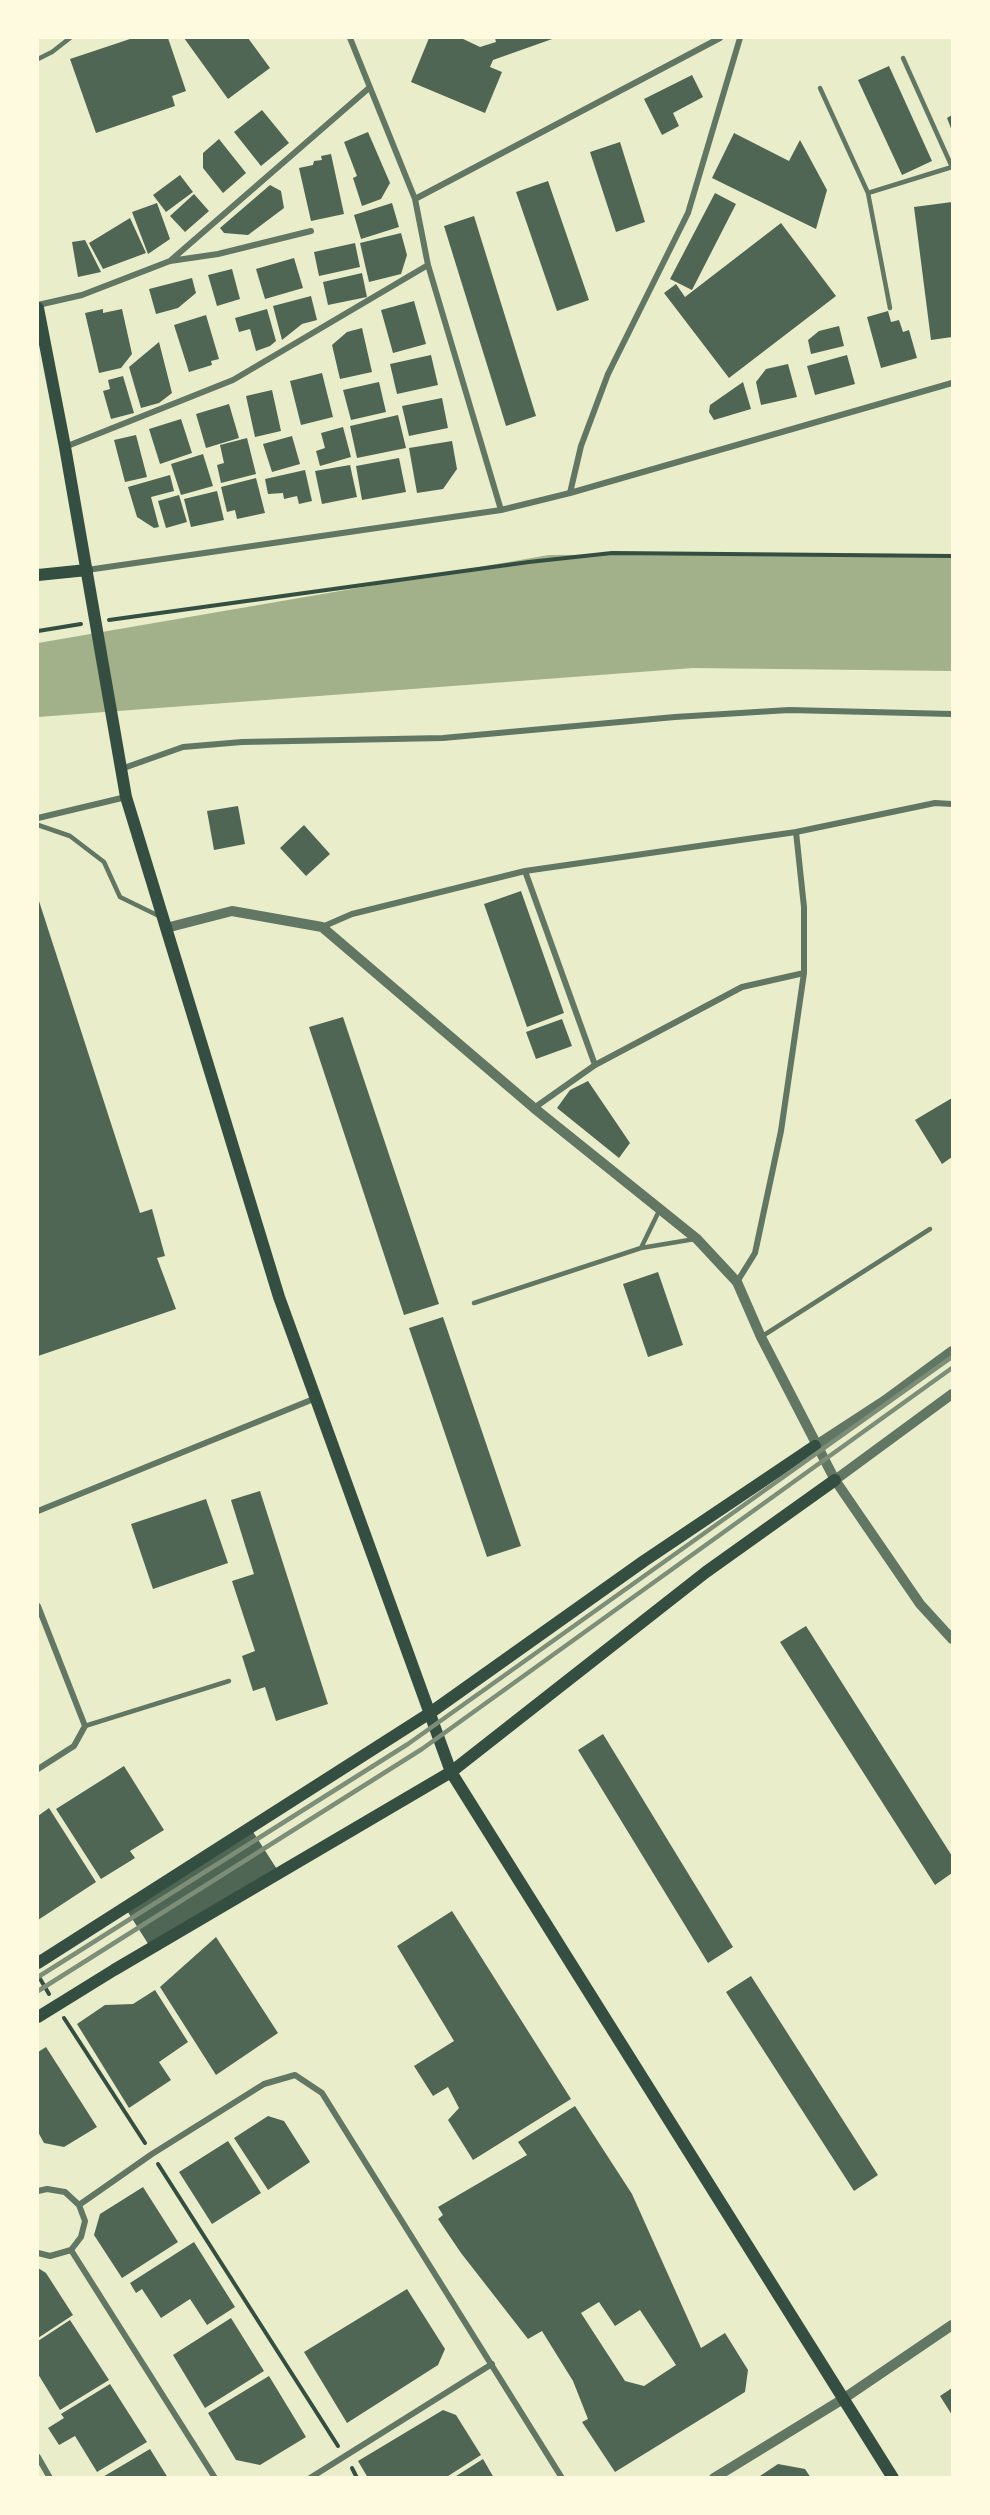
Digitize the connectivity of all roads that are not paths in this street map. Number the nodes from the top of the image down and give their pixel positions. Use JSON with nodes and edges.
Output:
{"nodes":[{"id":1,"x":70,"y":38,"type":"edge"},
{"id":2,"x":350,"y":38,"type":"edge"},
{"id":3,"x":720,"y":38,"type":"edge"},
{"id":4,"x":740,"y":38,"type":"edge"},
{"id":5,"x":903,"y":58,"type":"dead end"},
{"id":6,"x":38,"y":59,"type":"edge"},
{"id":7,"x":369,"y":88,"type":"junction"},
{"id":8,"x":820,"y":88,"type":"dead end"},
{"id":9,"x":952,"y":167,"type":"edge"},
{"id":10,"x":868,"y":192,"type":"junction"},
{"id":11,"x":415,"y":199,"type":"junction"},
{"id":12,"x":310,"y":231,"type":"dead end"},
{"id":13,"x":170,"y":261,"type":"junction"},
{"id":14,"x":428,"y":265,"type":"junction"},
{"id":15,"x":38,"y":307,"type":"edge"},
{"id":16,"x":890,"y":308,"type":"dead end"},
{"id":17,"x":952,"y":383,"type":"edge"},
{"id":18,"x":65,"y":447,"type":"junction"},
{"id":19,"x":570,"y":493,"type":"junction"},
{"id":20,"x":501,"y":510,"type":"junction"},
{"id":21,"x":87,"y":570,"type":"junction"},
{"id":22,"x":38,"y":575,"type":"edge"},
{"id":23,"x":952,"y":714,"type":"edge"},
{"id":24,"x":121,"y":769,"type":"junction"},
{"id":25,"x":126,"y":796,"type":"junction"},
{"id":26,"x":952,"y":804,"type":"edge"},
{"id":27,"x":38,"y":818,"type":"edge"},
{"id":28,"x":38,"y":825,"type":"edge"},
{"id":29,"x":796,"y":832,"type":"junction"},
{"id":30,"x":525,"y":872,"type":"junction"},
{"id":31,"x":165,"y":923,"type":"junction"},
{"id":32,"x":322,"y":927,"type":"junction"},
{"id":33,"x":804,"y":973,"type":"junction"},
{"id":34,"x":595,"y":1065,"type":"junction"},
{"id":35,"x":534,"y":1108,"type":"junction"},
{"id":36,"x":660,"y":1208,"type":"junction"},
{"id":37,"x":930,"y":1229,"type":"dead end"},
{"id":38,"x":697,"y":1239,"type":"junction"},
{"id":39,"x":640,"y":1248,"type":"junction"},
{"id":40,"x":737,"y":1282,"type":"junction"},
{"id":41,"x":474,"y":1303,"type":"dead end"},
{"id":42,"x":760,"y":1337,"type":"junction"},
{"id":43,"x":952,"y":1351,"type":"edge"},
{"id":44,"x":952,"y":1394,"type":"edge"},
{"id":45,"x":316,"y":1398,"type":"junction"},
{"id":46,"x":815,"y":1446,"type":"junction"},
{"id":47,"x":835,"y":1480,"type":"junction"},
{"id":48,"x":38,"y":1510,"type":"edge"},
{"id":49,"x":38,"y":1606,"type":"edge"},
{"id":50,"x":952,"y":1639,"type":"edge"},
{"id":51,"x":229,"y":1681,"type":"dead end"},
{"id":52,"x":430,"y":1713,"type":"junction"},
{"id":53,"x":85,"y":1726,"type":"junction"},
{"id":54,"x":38,"y":1769,"type":"edge"},
{"id":55,"x":451,"y":1772,"type":"junction"},
{"id":56,"x":38,"y":1963,"type":"edge"},
{"id":57,"x":38,"y":2017,"type":"edge"},
{"id":58,"x":38,"y":2191,"type":"edge"},
{"id":59,"x":79,"y":2205,"type":"junction"},
{"id":60,"x":70,"y":2250,"type":"junction"},
{"id":61,"x":38,"y":2253,"type":"edge"},
{"id":62,"x":952,"y":2325,"type":"edge"},
{"id":63,"x":492,"y":2364,"type":"junction"},
{"id":64,"x":843,"y":2399,"type":"junction"},
{"id":65,"x":38,"y":2457,"type":"edge"},
{"id":66,"x":50,"y":2478,"type":"edge"},
{"id":67,"x":215,"y":2478,"type":"edge"},
{"id":68,"x":310,"y":2478,"type":"edge"},
{"id":69,"x":562,"y":2478,"type":"edge"},
{"id":70,"x":714,"y":2478,"type":"edge"},
{"id":71,"x":893,"y":2478,"type":"edge"}],
"edges":[{"from":1,"to":6,"type":"lane"},
{"from":2,"to":7,"type":"street"},
{"from":3,"to":11,"type":"street"},
{"from":4,"to":19,"type":"street"},
{"from":5,"to":9,"type":"lane"},
{"from":7,"to":11,"type":"street"},
{"from":7,"to":13,"type":"street"},
{"from":8,"to":10,"type":"lane"},
{"from":9,"to":10,"type":"lane"},
{"from":10,"to":16,"type":"lane"},
{"from":11,"to":14,"type":"street"},
{"from":12,"to":13,"type":"street"},
{"from":13,"to":15,"type":"street"},
{"from":14,"to":18,"type":"street"},
{"from":14,"to":20,"type":"street"},
{"from":15,"to":18,"type":"main road"},
{"from":17,"to":19,"type":"street"},
{"from":18,"to":21,"type":"main road"},
{"from":19,"to":20,"type":"street"},
{"from":20,"to":21,"type":"street"},
{"from":21,"to":22,"type":"main road"},
{"from":21,"to":24,"type":"main road"},
{"from":23,"to":24,"type":"street"},
{"from":24,"to":25,"type":"main road"},
{"from":25,"to":27,"type":"street"},
{"from":25,"to":31,"type":"main road"},
{"from":26,"to":29,"type":"street"},
{"from":28,"to":31,"type":"lane"},
{"from":29,"to":30,"type":"street"},
{"from":29,"to":33,"type":"street"},
{"from":30,"to":32,"type":"street"},
{"from":30,"to":34,"type":"street"},
{"from":31,"to":32,"type":"street"},
{"from":31,"to":45,"type":"main road"},
{"from":32,"to":35,"type":"street"},
{"from":33,"to":34,"type":"street"},
{"from":33,"to":40,"type":"street"},
{"from":34,"to":35,"type":"street"},
{"from":35,"to":36,"type":"street"},
{"from":36,"to":38,"type":"street"},
{"from":36,"to":39,"type":"lane"},
{"from":37,"to":42,"type":"lane"},
{"from":38,"to":39,"type":"lane"},
{"from":38,"to":40,"type":"street"},
{"from":39,"to":41,"type":"lane"},
{"from":40,"to":42,"type":"street"},
{"from":42,"to":46,"type":"street"},
{"from":43,"to":46,"type":"street"},
{"from":44,"to":47,"type":"street"},
{"from":45,"to":48,"type":"street"},
{"from":45,"to":52,"type":"main road"},
{"from":46,"to":47,"type":"street"},
{"from":46,"to":52,"type":"main road"},
{"from":47,"to":50,"type":"street"},
{"from":47,"to":55,"type":"main road"},
{"from":49,"to":53,"type":"street"},
{"from":51,"to":53,"type":"lane"},
{"from":52,"to":55,"type":"main road"},
{"from":52,"to":56,"type":"main road"},
{"from":53,"to":54,"type":"street"},
{"from":55,"to":57,"type":"main road"},
{"from":55,"to":64,"type":"main road"},
{"from":58,"to":59,"type":"street"},
{"from":59,"to":60,"type":"street"},
{"from":59,"to":63,"type":"street"},
{"from":60,"to":61,"type":"street"},
{"from":60,"to":67,"type":"street"},
{"from":62,"to":64,"type":"street"},
{"from":63,"to":68,"type":"street"},
{"from":63,"to":69,"type":"street"},
{"from":64,"to":70,"type":"street"},
{"from":64,"to":71,"type":"main road"},
{"from":65,"to":66,"type":"street"}]}
